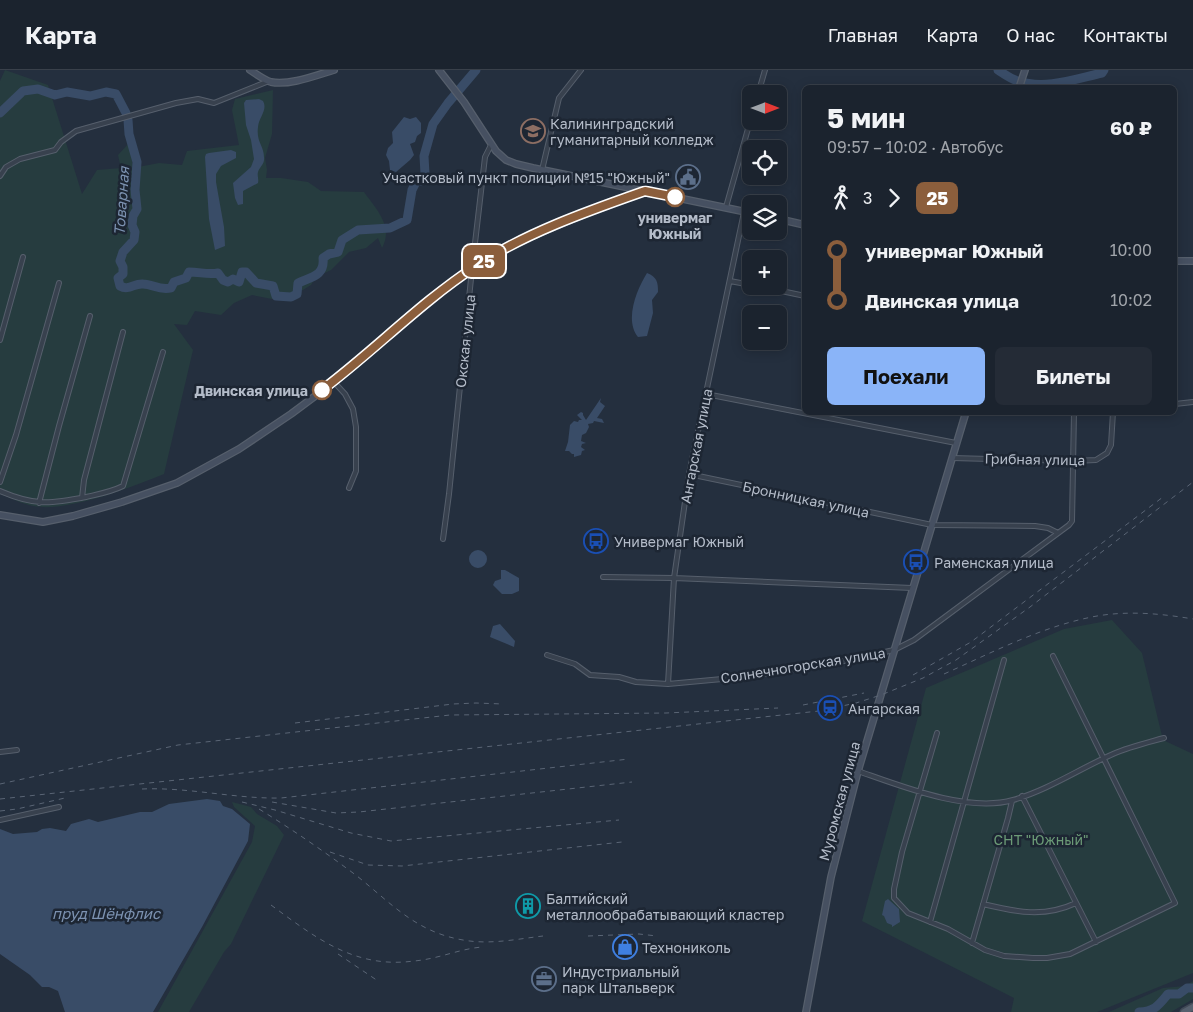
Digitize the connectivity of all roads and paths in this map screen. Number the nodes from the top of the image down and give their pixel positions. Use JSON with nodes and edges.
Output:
{"nodes":[{"id":1,"x":250,"y":70,"type":"edge"},
{"id":2,"x":334,"y":70,"type":"edge"},
{"id":3,"x":438,"y":70,"type":"edge"},
{"id":4,"x":581,"y":70,"type":"edge"},
{"id":5,"x":765,"y":70,"type":"edge"},
{"id":6,"x":1024,"y":71,"type":"edge"},
{"id":7,"x":269,"y":81,"type":"junction"},
{"id":8,"x":761,"y":85,"type":"edge"},
{"id":9,"x":1020,"y":85,"type":"edge"},
{"id":10,"x":748,"y":130,"type":"edge"},
{"id":11,"x":491,"y":145,"type":"junction"},
{"id":12,"x":542,"y":170,"type":"junction"},
{"id":13,"x":0,"y":176,"type":"edge"},
{"id":14,"x":645,"y":191,"type":"junction"},
{"id":15,"x":726,"y":208,"type":"junction"},
{"id":16,"x":742,"y":212,"type":"edge"},
{"id":17,"x":787,"y":221,"type":"edge"},
{"id":18,"x":802,"y":223,"type":"edge"},
{"id":19,"x":742,"y":236,"type":"edge"},
{"id":20,"x":22,"y":257,"type":"dead end"},
{"id":21,"x":1177,"y":260,"type":"edge"},
{"id":22,"x":1193,"y":260,"type":"edge"},
{"id":23,"x":472,"y":269,"type":"junction"},
{"id":24,"x":730,"y":281,"type":"junction"},
{"id":25,"x":59,"y":283,"type":"dead end"},
{"id":26,"x":742,"y":283,"type":"edge"},
{"id":27,"x":787,"y":292,"type":"edge"},
{"id":28,"x":802,"y":295,"type":"edge"},
{"id":29,"x":90,"y":316,"type":"dead end"},
{"id":30,"x":123,"y":332,"type":"dead end"},
{"id":31,"x":0,"y":340,"type":"edge"},
{"id":32,"x":163,"y":352,"type":"dead end"},
{"id":33,"x":334,"y":382,"type":"junction"},
{"id":34,"x":706,"y":394,"type":"junction"},
{"id":35,"x":1193,"y":402,"type":"edge"},
{"id":36,"x":1177,"y":404,"type":"edge"},
{"id":37,"x":802,"y":413,"type":"edge"},
{"id":38,"x":813,"y":415,"type":"edge"},
{"id":39,"x":965,"y":415,"type":"edge"},
{"id":40,"x":1074,"y":415,"type":"edge"},
{"id":41,"x":1113,"y":415,"type":"edge"},
{"id":42,"x":956,"y":443,"type":"junction"},
{"id":43,"x":952,"y":458,"type":"junction"},
{"id":44,"x":1073,"y":461,"type":"junction"},
{"id":45,"x":689,"y":474,"type":"junction"},
{"id":46,"x":0,"y":482,"type":"edge"},
{"id":47,"x":349,"y":488,"type":"dead end"},
{"id":48,"x":0,"y":491,"type":"edge"},
{"id":49,"x":82,"y":498,"type":"junction"},
{"id":50,"x":39,"y":503,"type":"junction"},
{"id":51,"x":0,"y":515,"type":"edge"},
{"id":52,"x":932,"y":525,"type":"junction"},
{"id":53,"x":1058,"y":533,"type":"junction"},
{"id":54,"x":443,"y":538,"type":"dead end"},
{"id":55,"x":604,"y":577,"type":"dead end"},
{"id":56,"x":674,"y":578,"type":"junction"},
{"id":57,"x":912,"y":588,"type":"junction"},
{"id":58,"x":894,"y":650,"type":"junction"},
{"id":59,"x":547,"y":655,"type":"dead end"},
{"id":60,"x":1053,"y":656,"type":"dead end"},
{"id":61,"x":1004,"y":660,"type":"dead end"},
{"id":62,"x":668,"y":684,"type":"junction"},
{"id":63,"x":937,"y":733,"type":"dead end"},
{"id":64,"x":1164,"y":738,"type":"dead end"},
{"id":65,"x":17,"y":750,"type":"dead end"},
{"id":66,"x":0,"y":752,"type":"edge"},
{"id":67,"x":1104,"y":759,"type":"junction"},
{"id":68,"x":858,"y":771,"type":"junction"},
{"id":69,"x":919,"y":792,"type":"junction"},
{"id":70,"x":1022,"y":796,"type":"junction"},
{"id":71,"x":1012,"y":801,"type":"junction"},
{"id":72,"x":965,"y":802,"type":"junction"},
{"id":73,"x":59,"y":807,"type":"dead end"},
{"id":74,"x":0,"y":820,"type":"edge"},
{"id":75,"x":1076,"y":903,"type":"junction"},
{"id":76,"x":983,"y":904,"type":"junction"},
{"id":77,"x":930,"y":922,"type":"junction"},
{"id":78,"x":1096,"y":942,"type":"junction"},
{"id":79,"x":972,"y":943,"type":"junction"},
{"id":80,"x":1193,"y":1007,"type":"edge"},
{"id":81,"x":806,"y":1012,"type":"edge"},
{"id":82,"x":1184,"y":1012,"type":"edge"}],
"edges":[{"from":1,"to":7,"type":"main road"},
{"from":2,"to":7,"type":"main road"},
{"from":3,"to":11,"type":"main road"},
{"from":4,"to":12,"type":"street"},
{"from":5,"to":8,"type":"street"},
{"from":6,"to":9,"type":"main road"},
{"from":7,"to":13,"type":"street"},
{"from":10,"to":15,"type":"street"},
{"from":11,"to":12,"type":"main road"},
{"from":11,"to":23,"type":"street","name":"Окская улица"},
{"from":12,"to":14,"type":"main road"},
{"from":14,"to":15,"type":"main road"},
{"from":14,"to":23,"type":"main road"},
{"from":15,"to":16,"type":"main road"},
{"from":17,"to":18,"type":"main road"},
{"from":19,"to":24,"type":"street","name":"Ангарская улица"},
{"from":20,"to":31,"type":"street"},
{"from":21,"to":22,"type":"main road"},
{"from":23,"to":33,"type":"main road"},
{"from":23,"to":54,"type":"street","name":"Окская улица"},
{"from":24,"to":26,"type":"street"},
{"from":24,"to":34,"type":"street","name":"Ангарская улица"},
{"from":25,"to":46,"type":"street"},
{"from":27,"to":28,"type":"street"},
{"from":29,"to":50,"type":"street"},
{"from":30,"to":49,"type":"street"},
{"from":32,"to":49,"type":"street"},
{"from":33,"to":47,"type":"street"},
{"from":33,"to":51,"type":"main road"},
{"from":34,"to":37,"type":"street"},
{"from":34,"to":45,"type":"street","name":"Ангарская улица"},
{"from":35,"to":36,"type":"street"},
{"from":38,"to":42,"type":"street"},
{"from":39,"to":42,"type":"main road"},
{"from":40,"to":44,"type":"street","name":"Солнечногорская улица"},
{"from":41,"to":44,"type":"street","name":"Грибная улица"},
{"from":42,"to":43,"type":"main road"},
{"from":43,"to":44,"type":"street","name":"Грибная улица"},
{"from":43,"to":52,"type":"main road"},
{"from":44,"to":53,"type":"street","name":"Солнечногорская улица"},
{"from":45,"to":52,"type":"street","name":"Бронницкая улица"},
{"from":45,"to":56,"type":"street","name":"Ангарская улица"},
{"from":48,"to":50,"type":"street"},
{"from":49,"to":50,"type":"street"},
{"from":52,"to":53,"type":"street"},
{"from":52,"to":57,"type":"main road"},
{"from":53,"to":58,"type":"street","name":"Солнечногорская улица"},
{"from":55,"to":56,"type":"street"},
{"from":56,"to":57,"type":"street"},
{"from":56,"to":62,"type":"street","name":"Ангарская улица"},
{"from":57,"to":58,"type":"main road","name":"Муромская улица"},
{"from":58,"to":62,"type":"street","name":"Солнечногорская улица"},
{"from":58,"to":68,"type":"main road","name":"Муромская улица"},
{"from":59,"to":62,"type":"street","name":"Солнечногорская улица"},
{"from":60,"to":67,"type":"street"},
{"from":61,"to":72,"type":"street"},
{"from":63,"to":69,"type":"street"},
{"from":64,"to":67,"type":"street"},
{"from":65,"to":66,"type":"street"},
{"from":67,"to":70,"type":"street"},
{"from":67,"to":78,"type":"street"},
{"from":68,"to":69,"type":"street"},
{"from":68,"to":81,"type":"main road","name":"Муромская улица"},
{"from":69,"to":72,"type":"street"},
{"from":69,"to":77,"type":"street"},
{"from":70,"to":71,"type":"street"},
{"from":70,"to":75,"type":"street"},
{"from":71,"to":72,"type":"street"},
{"from":71,"to":76,"type":"street"},
{"from":72,"to":77,"type":"street"},
{"from":73,"to":74,"type":"street"},
{"from":75,"to":76,"type":"street"},
{"from":75,"to":78,"type":"street"},
{"from":76,"to":79,"type":"street"},
{"from":77,"to":79,"type":"street"},
{"from":78,"to":79,"type":"street"},
{"from":80,"to":82,"type":"main road"}]}
